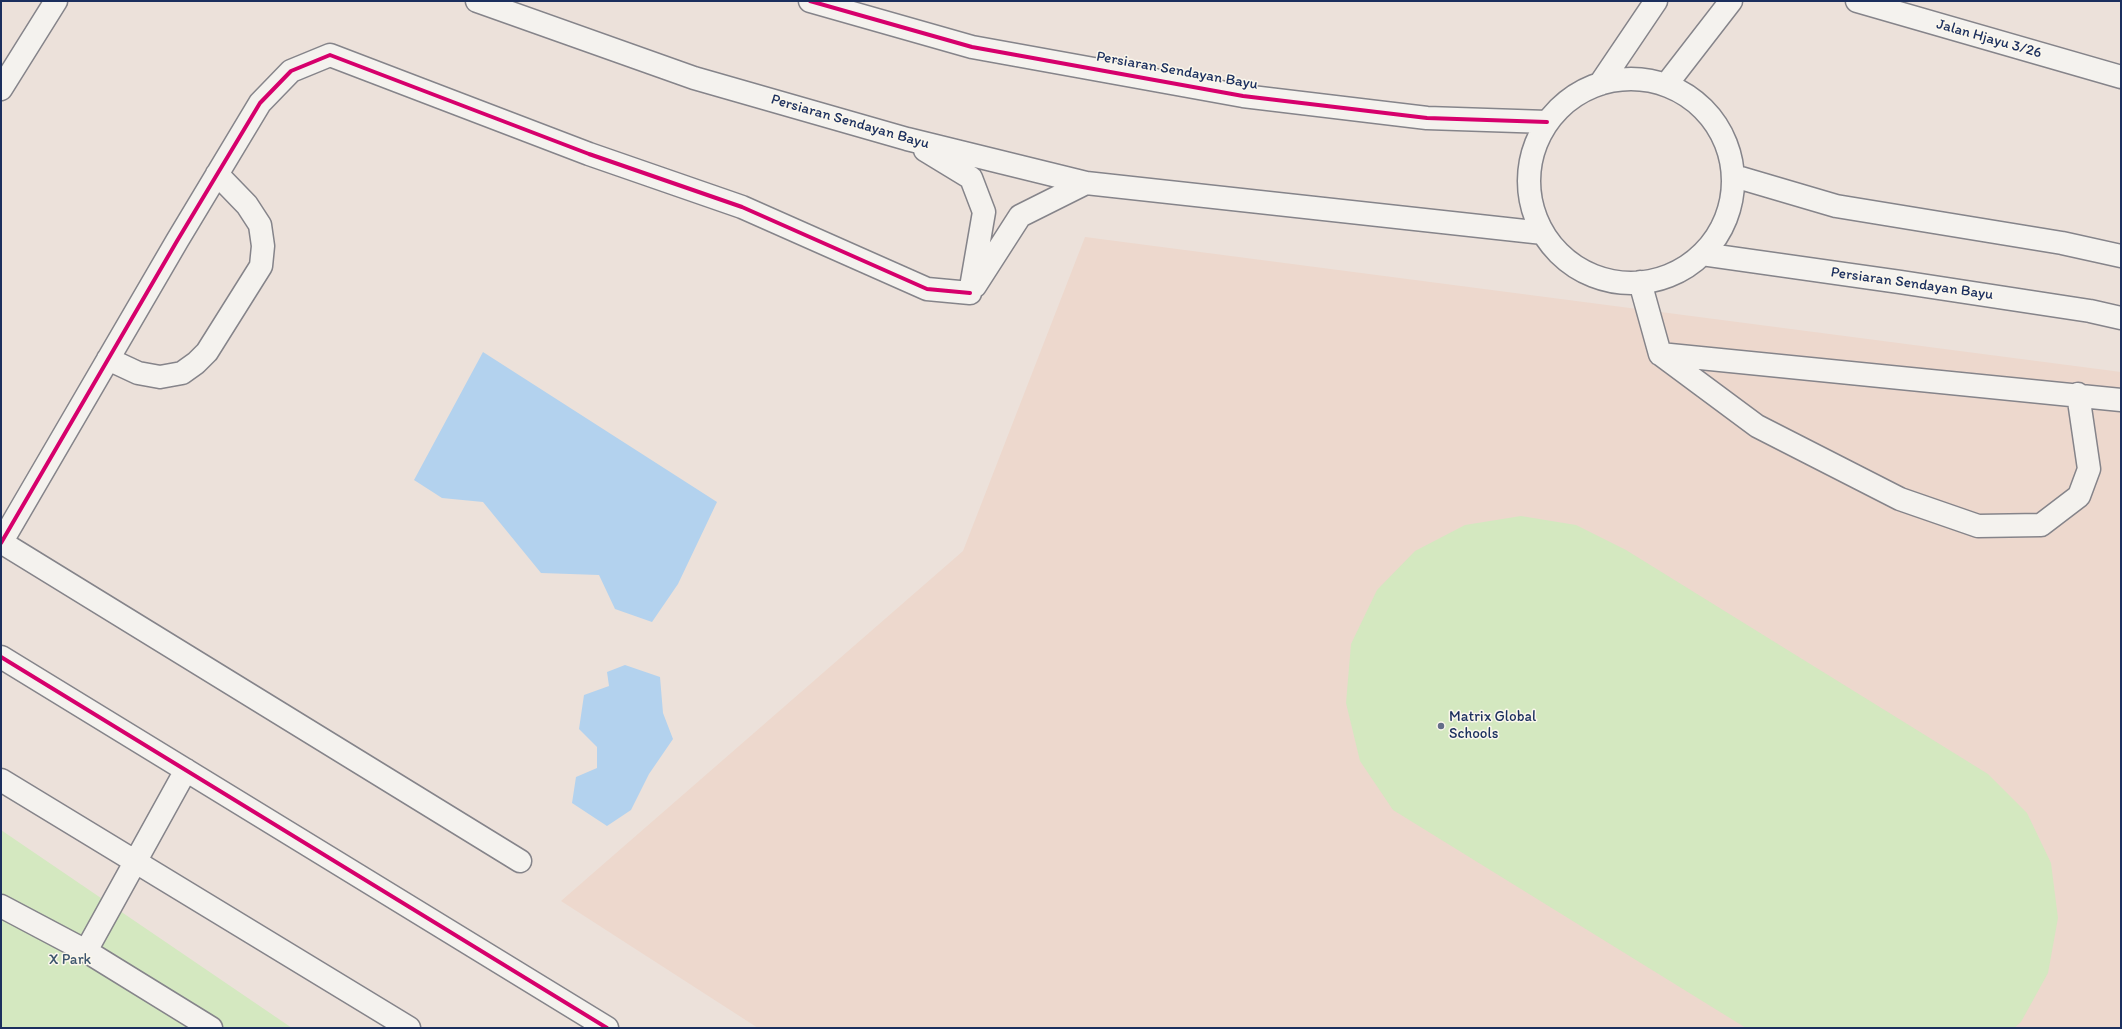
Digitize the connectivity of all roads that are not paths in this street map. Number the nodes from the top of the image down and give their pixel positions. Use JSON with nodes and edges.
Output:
{"nodes":[{"id":1,"x":56,"y":1,"type":"edge"},
{"id":2,"x":477,"y":1,"type":"edge"},
{"id":3,"x":810,"y":1,"type":"edge"},
{"id":4,"x":1656,"y":1,"type":"edge"},
{"id":5,"x":1731,"y":1,"type":"edge"},
{"id":6,"x":1857,"y":1,"type":"edge"},
{"id":7,"x":2121,"y":77,"type":"edge"},
{"id":8,"x":1600,"y":84,"type":"junction"},
{"id":9,"x":1666,"y":85,"type":"junction"},
{"id":10,"x":1,"y":89,"type":"edge"},
{"id":11,"x":1547,"y":122,"type":"junction"},
{"id":12,"x":907,"y":139,"type":"junction"},
{"id":13,"x":217,"y":174,"type":"junction"},
{"id":14,"x":1734,"y":176,"type":"junction"},
{"id":15,"x":1086,"y":183,"type":"junction"},
{"id":16,"x":1543,"y":233,"type":"junction"},
{"id":17,"x":1702,"y":254,"type":"junction"},
{"id":18,"x":2121,"y":256,"type":"edge"},
{"id":19,"x":1640,"y":282,"type":"junction"},
{"id":20,"x":970,"y":293,"type":"junction"},
{"id":21,"x":2121,"y":318,"type":"edge"},
{"id":22,"x":1660,"y":354,"type":"junction"},
{"id":23,"x":108,"y":359,"type":"junction"},
{"id":24,"x":2078,"y":394,"type":"junction"},
{"id":25,"x":2121,"y":400,"type":"edge"},
{"id":26,"x":1,"y":542,"type":"edge"},
{"id":27,"x":1,"y":657,"type":"edge"},
{"id":28,"x":186,"y":770,"type":"junction"},
{"id":29,"x":1,"y":780,"type":"edge"},
{"id":30,"x":135,"y":861,"type":"junction"},
{"id":31,"x":520,"y":861,"type":"dead end"},
{"id":32,"x":1,"y":906,"type":"edge"},
{"id":33,"x":86,"y":951,"type":"junction"},
{"id":34,"x":211,"y":1028,"type":"edge"},
{"id":35,"x":409,"y":1028,"type":"edge"},
{"id":36,"x":607,"y":1028,"type":"edge"}],
"edges":[{"from":1,"to":10,"type":"street"},
{"from":2,"to":12,"type":"street","name":"Persiaran Sendayan Bayu"},
{"from":3,"to":11,"type":"street","name":"Persiaran Sendayan Bayu"},
{"from":4,"to":8,"type":"street"},
{"from":5,"to":9,"type":"street"},
{"from":6,"to":7,"type":"street","name":"Jalan Hjayu 3/26"},
{"from":8,"to":9,"type":"street"},
{"from":8,"to":11,"type":"street"},
{"from":9,"to":14,"type":"street"},
{"from":11,"to":16,"type":"street"},
{"from":12,"to":15,"type":"street","name":"Persiaran Sendayan Bayu"},
{"from":12,"to":20,"type":"street"},
{"from":13,"to":20,"type":"street"},
{"from":13,"to":23,"type":"street"},
{"from":13,"to":23,"type":"street"},
{"from":14,"to":17,"type":"street"},
{"from":14,"to":18,"type":"street"},
{"from":15,"to":16,"type":"street","name":"Persiaran Sendayan Bayu"},
{"from":15,"to":20,"type":"street"},
{"from":16,"to":19,"type":"street"},
{"from":17,"to":19,"type":"street"},
{"from":17,"to":21,"type":"street","name":"Persiaran Sendayan Bayu"},
{"from":19,"to":22,"type":"street"},
{"from":22,"to":24,"type":"street"},
{"from":22,"to":24,"type":"street"},
{"from":23,"to":26,"type":"street"},
{"from":24,"to":25,"type":"street"},
{"from":26,"to":31,"type":"street"},
{"from":27,"to":28,"type":"street"},
{"from":28,"to":30,"type":"street"},
{"from":28,"to":36,"type":"street"},
{"from":29,"to":30,"type":"street"},
{"from":30,"to":33,"type":"street"},
{"from":30,"to":35,"type":"street"},
{"from":32,"to":33,"type":"street"},
{"from":33,"to":34,"type":"street"}]}
